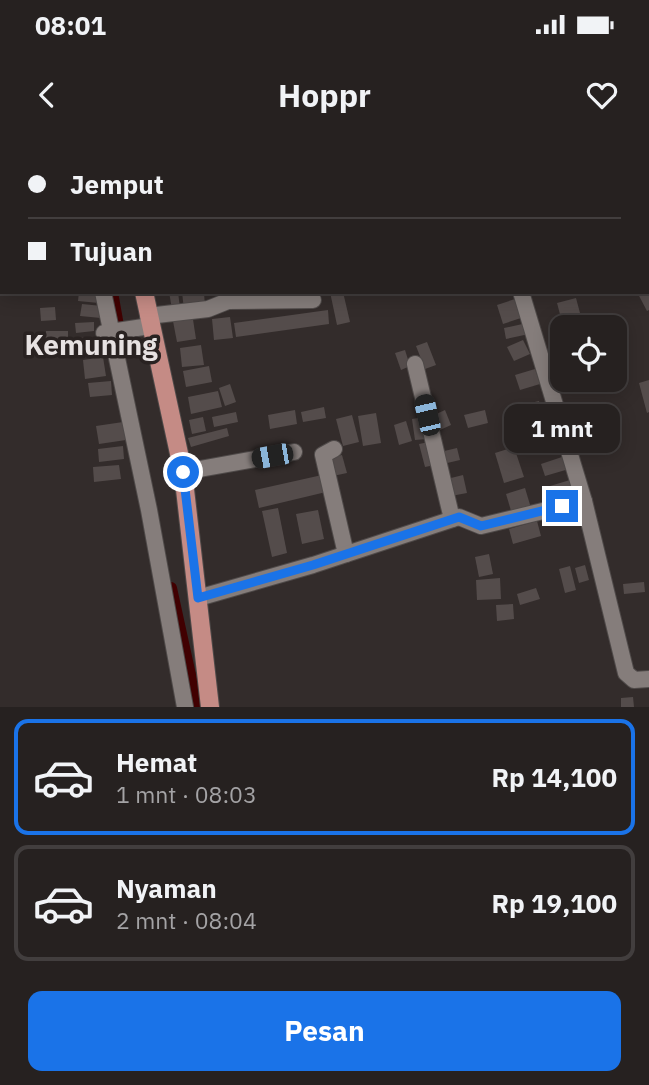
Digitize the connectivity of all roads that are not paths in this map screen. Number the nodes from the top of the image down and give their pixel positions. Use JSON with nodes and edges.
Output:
{"nodes":[{"id":1,"x":104,"y":294,"type":"edge"},
{"id":2,"x":144,"y":294,"type":"edge"},
{"id":3,"x":522,"y":294,"type":"edge"},
{"id":4,"x":313,"y":300,"type":"dead end"},
{"id":5,"x":149,"y":321,"type":"junction"},
{"id":6,"x":115,"y":332,"type":"junction"},
{"id":7,"x":415,"y":364,"type":"dead end"},
{"id":8,"x":334,"y":449,"type":"dead end"},
{"id":9,"x":294,"y":452,"type":"dead end"},
{"id":10,"x":183,"y":472,"type":"junction"},
{"id":11,"x":584,"y":501,"type":"junction"},
{"id":12,"x":452,"y":519,"type":"junction"},
{"id":13,"x":346,"y":554,"type":"junction"},
{"id":14,"x":198,"y":598,"type":"junction"},
{"id":15,"x":649,"y":678,"type":"edge"},
{"id":16,"x":185,"y":707,"type":"edge"},
{"id":17,"x":210,"y":707,"type":"edge"}],
"edges":[{"from":1,"to":6,"type":"street"},
{"from":2,"to":5,"type":"main road"},
{"from":3,"to":11,"type":"street"},
{"from":4,"to":5,"type":"street"},
{"from":5,"to":6,"type":"street"},
{"from":5,"to":10,"type":"main road"},
{"from":6,"to":16,"type":"street"},
{"from":7,"to":12,"type":"street"},
{"from":8,"to":13,"type":"street"},
{"from":9,"to":10,"type":"street"},
{"from":10,"to":14,"type":"main road"},
{"from":11,"to":12,"type":"street"},
{"from":11,"to":15,"type":"street"},
{"from":12,"to":13,"type":"street"},
{"from":13,"to":14,"type":"street"},
{"from":14,"to":17,"type":"main road"}]}
